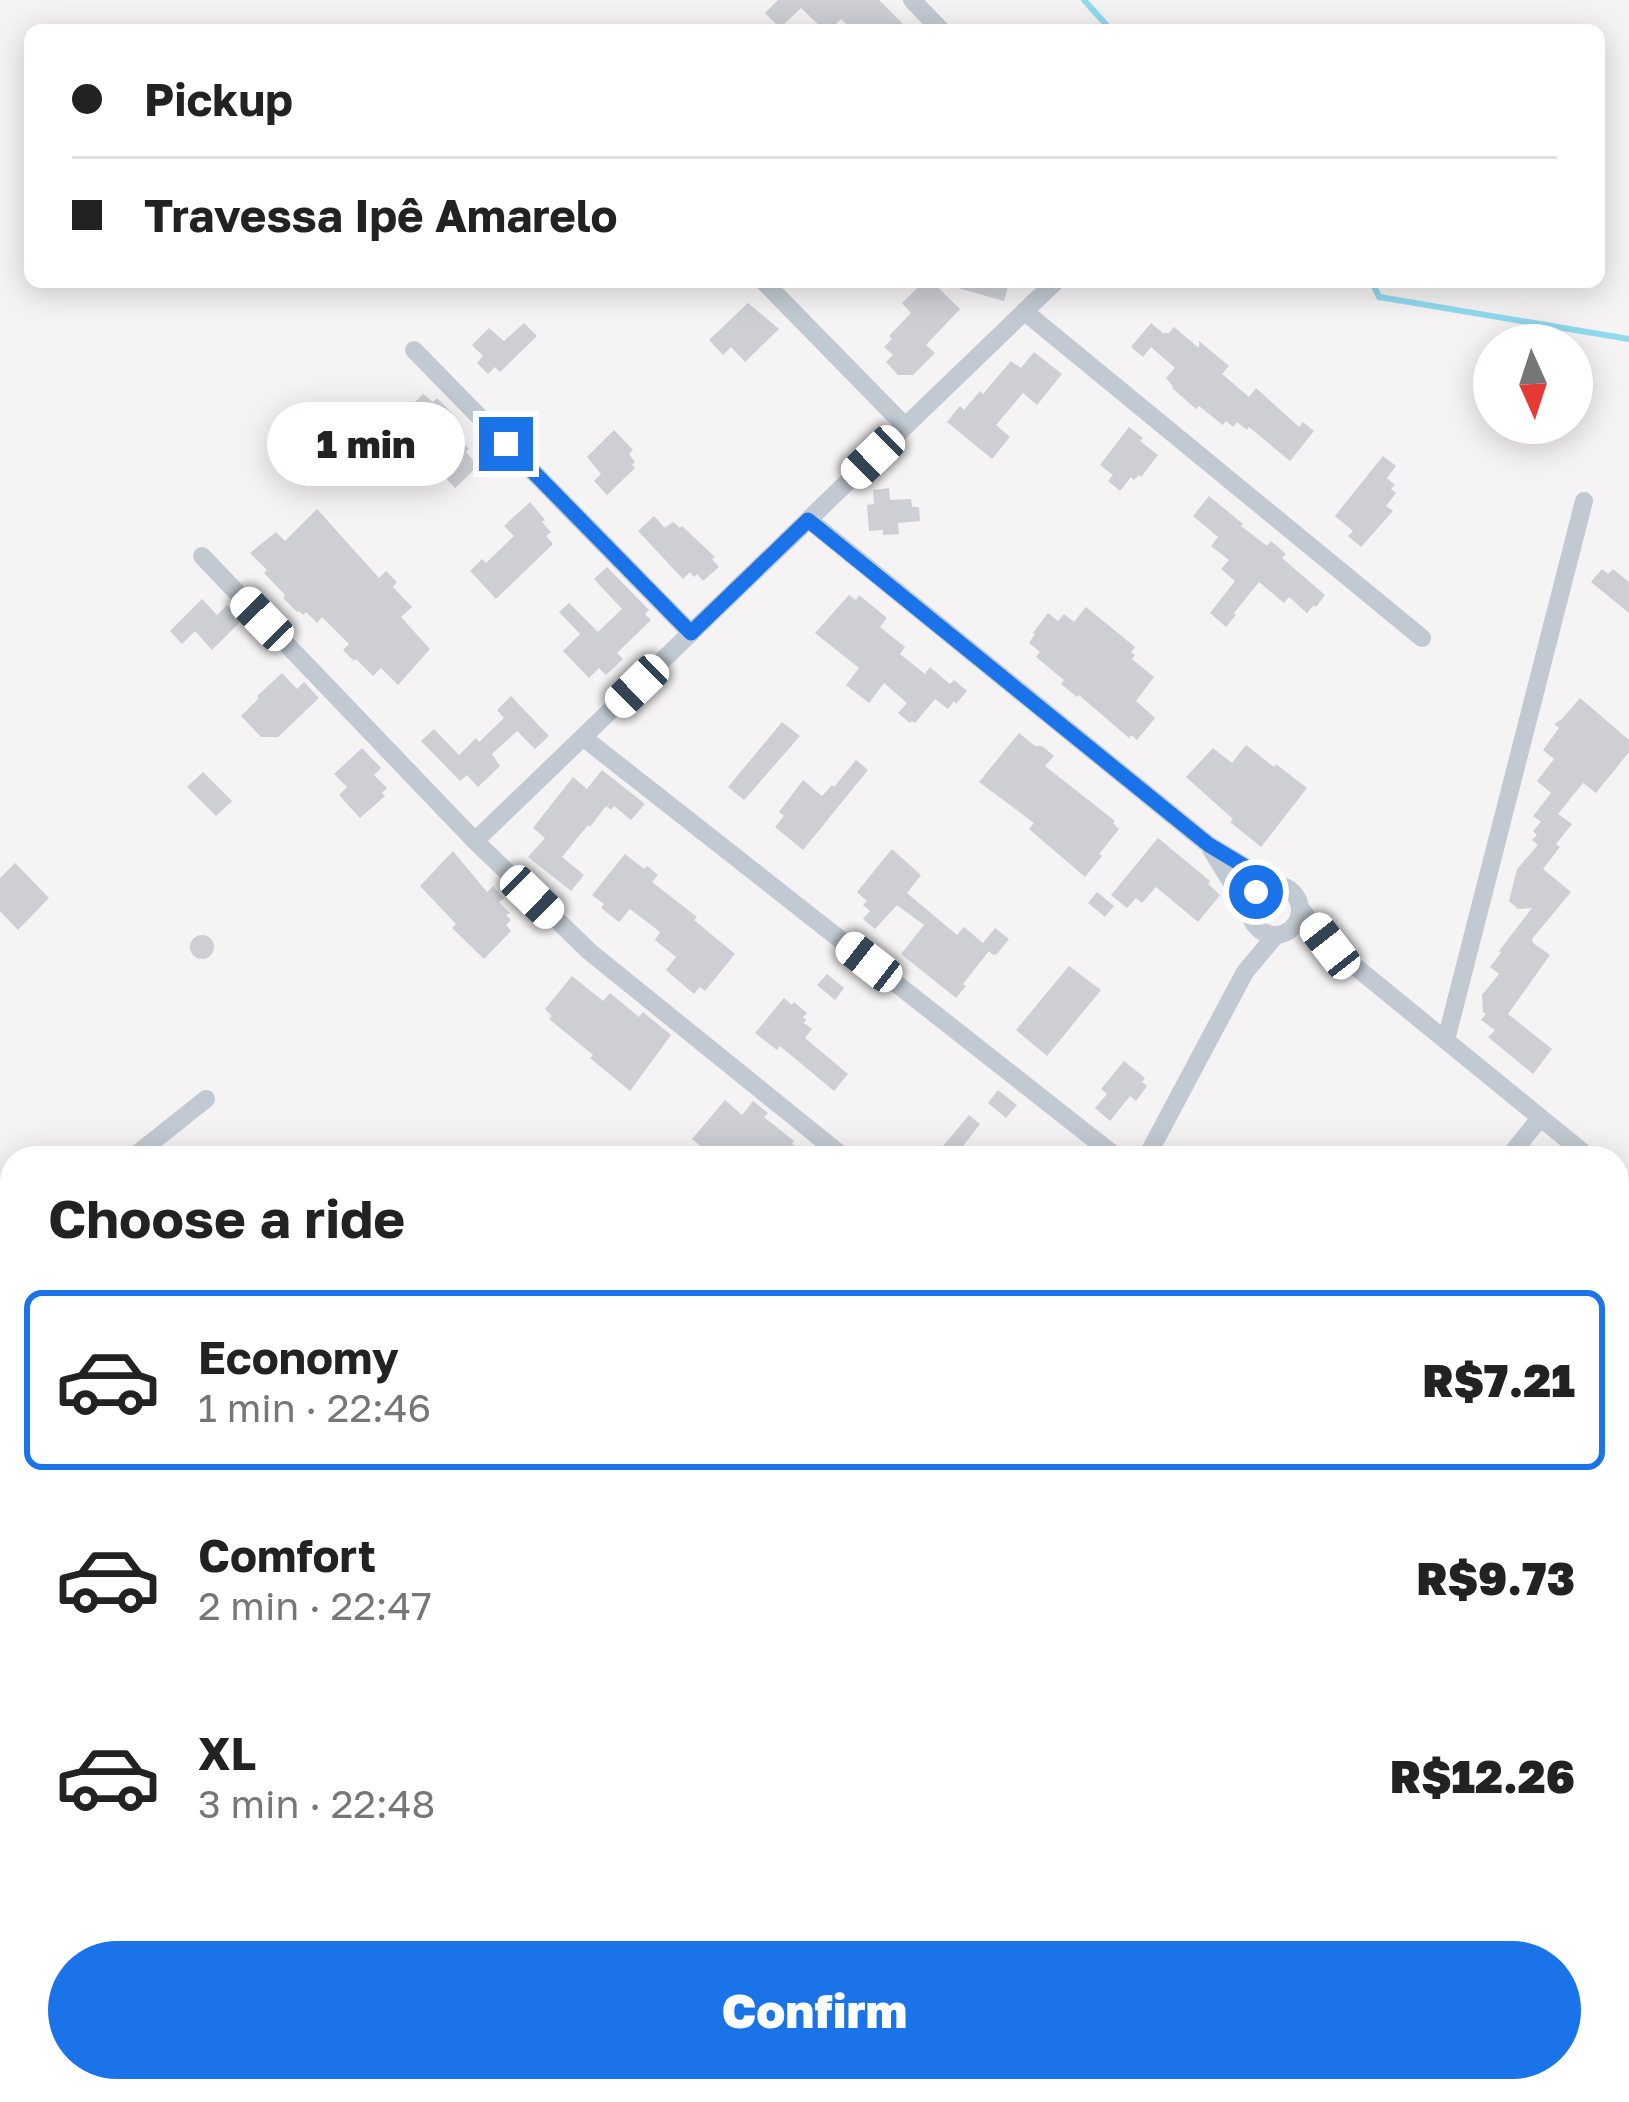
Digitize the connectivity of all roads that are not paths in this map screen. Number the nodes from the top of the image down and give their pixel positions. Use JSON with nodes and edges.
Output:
{"nodes":[{"id":1,"x":912,"y":0,"type":"edge"},
{"id":2,"x":935,"y":24,"type":"edge"},
{"id":3,"x":770,"y":288,"type":"edge"},
{"id":4,"x":1049,"y":288,"type":"edge"},
{"id":5,"x":1025,"y":311,"type":"junction"},
{"id":6,"x":414,"y":350,"type":"dead end"},
{"id":7,"x":905,"y":426,"type":"junction"},
{"id":8,"x":1584,"y":501,"type":"dead end"},
{"id":9,"x":808,"y":520,"type":"junction"},
{"id":10,"x":202,"y":556,"type":"dead end"},
{"id":11,"x":691,"y":633,"type":"junction"},
{"id":12,"x":1422,"y":638,"type":"dead end"},
{"id":13,"x":584,"y":738,"type":"junction"},
{"id":14,"x":475,"y":841,"type":"junction"},
{"id":15,"x":1209,"y":845,"type":"junction"},
{"id":16,"x":1274,"y":884,"type":"junction"},
{"id":17,"x":1300,"y":908,"type":"junction"},
{"id":18,"x":1252,"y":918,"type":"junction"},
{"id":19,"x":1283,"y":932,"type":"junction"},
{"id":20,"x":1330,"y":946,"type":"junction"},
{"id":21,"x":1245,"y":972,"type":"junction"},
{"id":22,"x":1445,"y":1040,"type":"junction"},
{"id":23,"x":206,"y":1099,"type":"dead end"},
{"id":24,"x":1540,"y":1118,"type":"junction"},
{"id":25,"x":147,"y":1146,"type":"edge"},
{"id":26,"x":830,"y":1146,"type":"edge"},
{"id":27,"x":1103,"y":1146,"type":"edge"},
{"id":28,"x":1152,"y":1146,"type":"edge"},
{"id":29,"x":1518,"y":1146,"type":"edge"},
{"id":30,"x":1575,"y":1146,"type":"edge"}],
"edges":[{"from":1,"to":2,"type":"street"},
{"from":3,"to":7,"type":"street"},
{"from":4,"to":5,"type":"street"},
{"from":5,"to":7,"type":"street"},
{"from":5,"to":12,"type":"street"},
{"from":6,"to":11,"type":"street"},
{"from":7,"to":9,"type":"street"},
{"from":8,"to":22,"type":"street"},
{"from":9,"to":11,"type":"street"},
{"from":9,"to":15,"type":"street"},
{"from":10,"to":14,"type":"street"},
{"from":11,"to":13,"type":"street"},
{"from":13,"to":14,"type":"street"},
{"from":13,"to":27,"type":"street"},
{"from":14,"to":26,"type":"street"},
{"from":15,"to":16,"type":"street"},
{"from":15,"to":18,"type":"street"},
{"from":16,"to":17,"type":"street"},
{"from":16,"to":18,"type":"street"},
{"from":17,"to":19,"type":"street"},
{"from":17,"to":20,"type":"street"},
{"from":18,"to":19,"type":"street"},
{"from":18,"to":21,"type":"street"},
{"from":19,"to":20,"type":"street"},
{"from":19,"to":21,"type":"street"},
{"from":20,"to":22,"type":"street"},
{"from":21,"to":28,"type":"street"},
{"from":22,"to":24,"type":"street"},
{"from":23,"to":25,"type":"street"},
{"from":24,"to":29,"type":"street"},
{"from":24,"to":30,"type":"street"}]}
